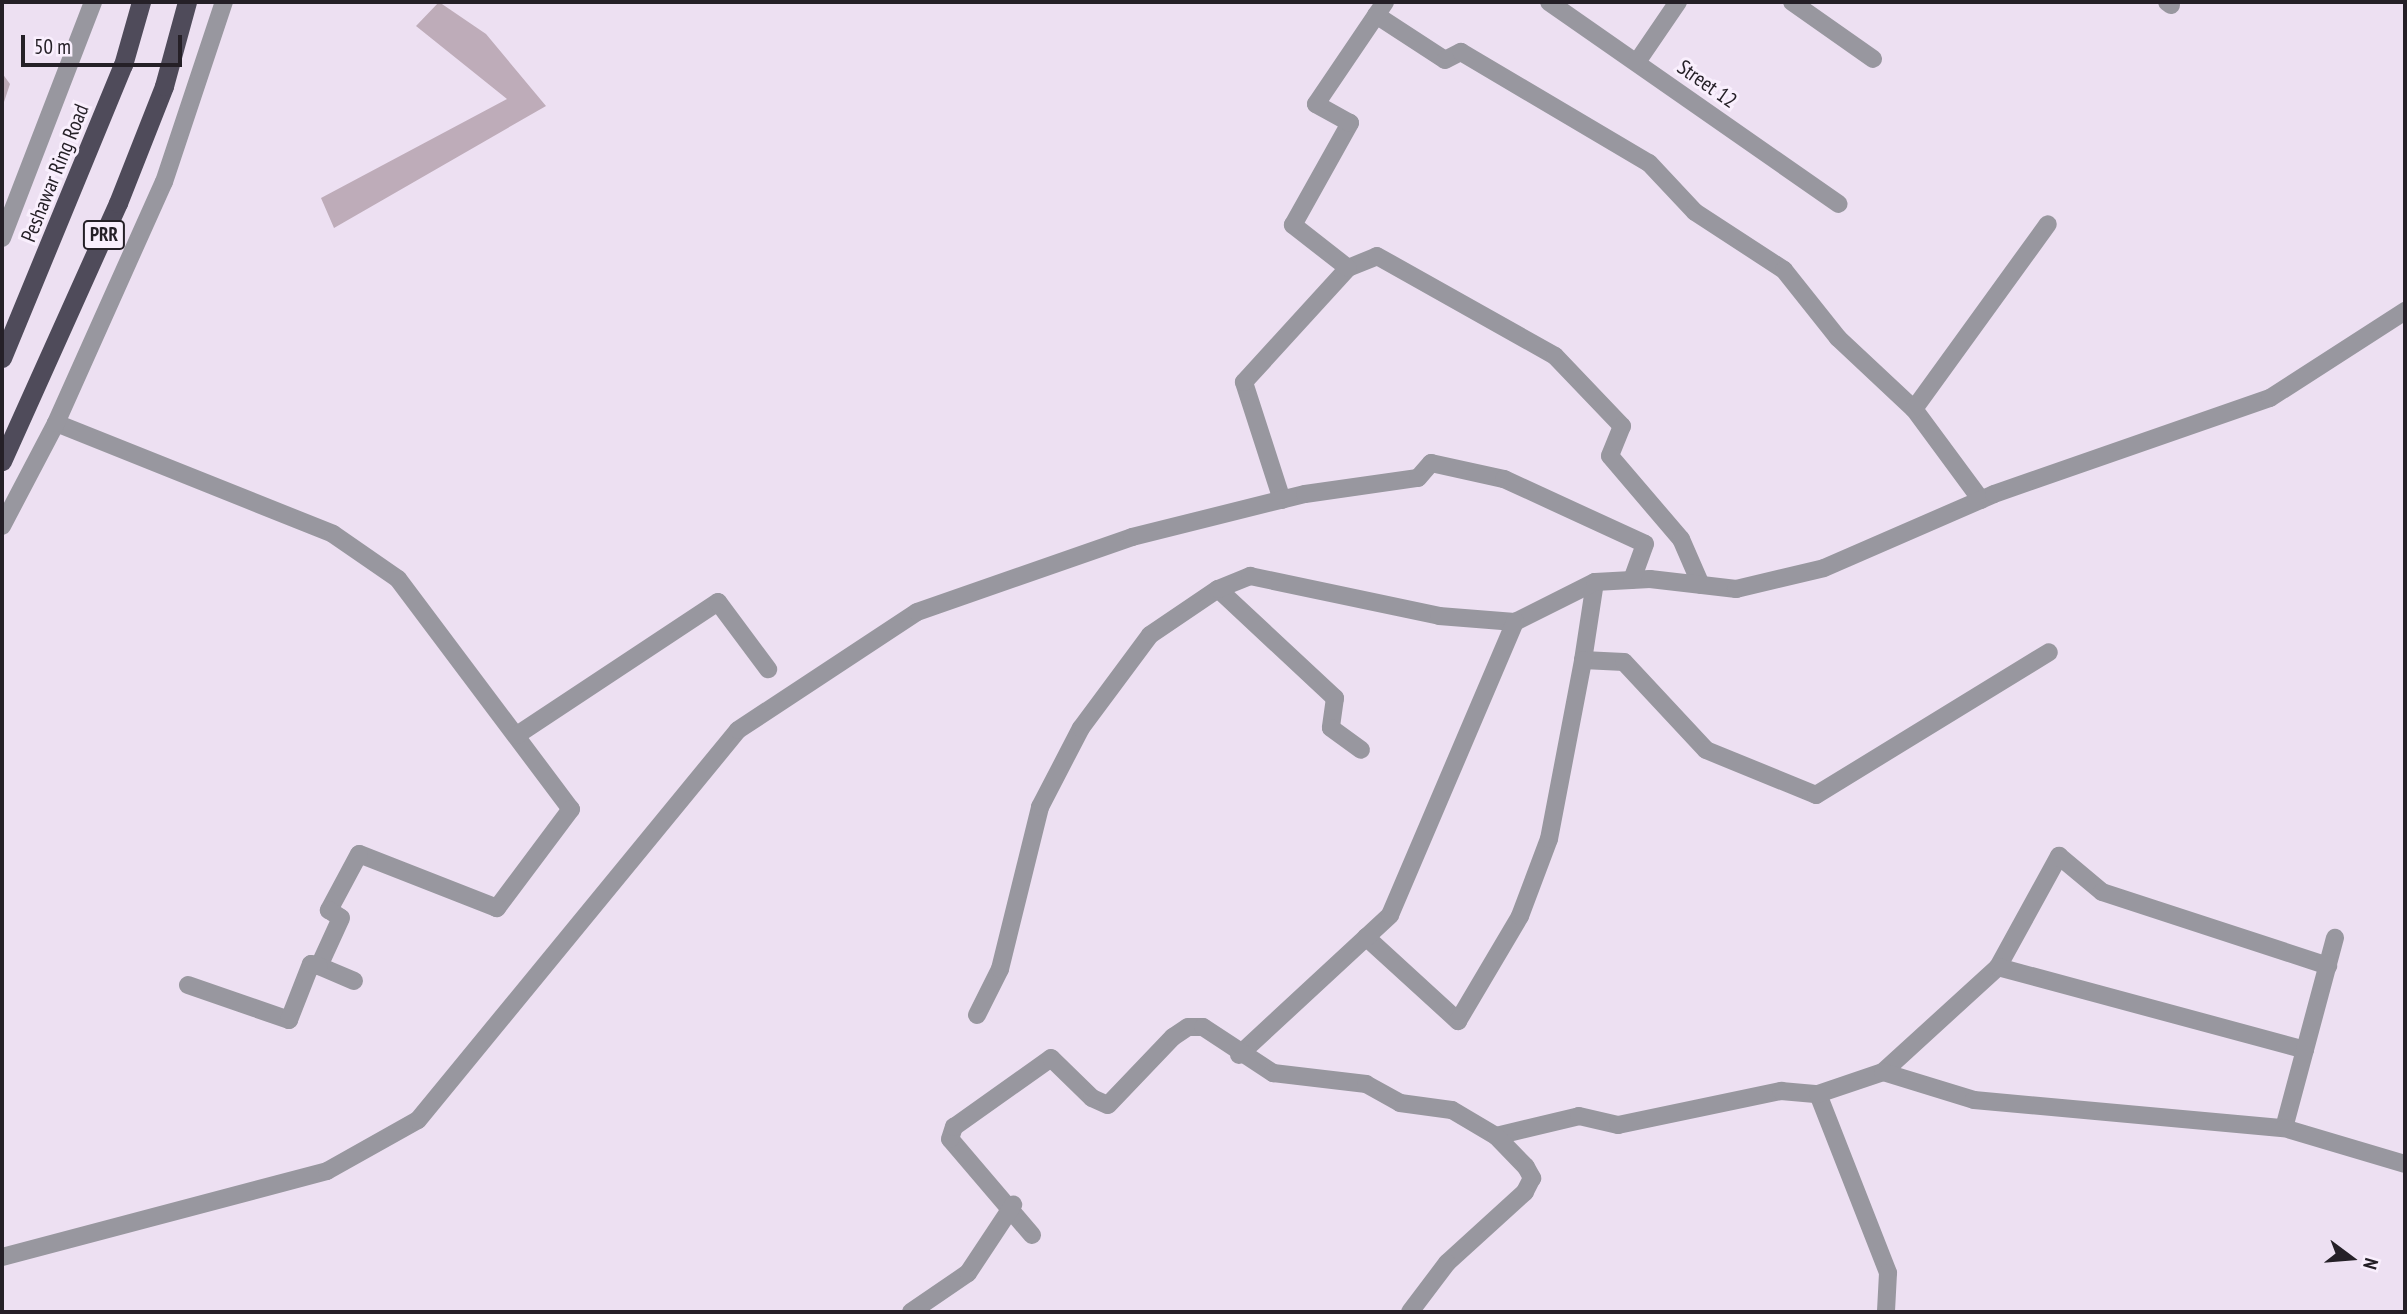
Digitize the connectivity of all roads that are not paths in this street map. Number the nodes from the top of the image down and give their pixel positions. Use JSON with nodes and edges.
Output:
{"nodes":[{"id":1,"x":93,"y":2,"type":"edge"},
{"id":2,"x":141,"y":2,"type":"edge"},
{"id":3,"x":187,"y":2,"type":"edge"},
{"id":4,"x":224,"y":2,"type":"edge"},
{"id":5,"x":1549,"y":2,"type":"edge"},
{"id":6,"x":1678,"y":2,"type":"edge"},
{"id":7,"x":1792,"y":2,"type":"edge"},
{"id":8,"x":1380,"y":8,"type":"edge"},
{"id":9,"x":1873,"y":59,"type":"dead end"},
{"id":10,"x":1637,"y":62,"type":"junction"},
{"id":11,"x":1839,"y":204,"type":"dead end"},
{"id":12,"x":2048,"y":224,"type":"dead end"},
{"id":13,"x":2,"y":238,"type":"edge"},
{"id":14,"x":1348,"y":268,"type":"junction"},
{"id":15,"x":2405,"y":311,"type":"edge"},
{"id":16,"x":2,"y":358,"type":"edge"},
{"id":17,"x":1914,"y":409,"type":"junction"},
{"id":18,"x":56,"y":423,"type":"junction"},
{"id":19,"x":2,"y":461,"type":"edge"},
{"id":20,"x":1282,"y":500,"type":"junction"},
{"id":21,"x":1981,"y":500,"type":"junction"},
{"id":22,"x":2,"y":526,"type":"edge"},
{"id":23,"x":1632,"y":580,"type":"junction"},
{"id":24,"x":1595,"y":582,"type":"junction"},
{"id":25,"x":1701,"y":585,"type":"junction"},
{"id":26,"x":1218,"y":589,"type":"junction"},
{"id":27,"x":1515,"y":622,"type":"junction"},
{"id":28,"x":2049,"y":652,"type":"dead end"},
{"id":29,"x":1583,"y":660,"type":"junction"},
{"id":30,"x":768,"y":669,"type":"dead end"},
{"id":31,"x":517,"y":735,"type":"junction"},
{"id":32,"x":1361,"y":750,"type":"dead end"},
{"id":33,"x":1366,"y":937,"type":"junction"},
{"id":34,"x":2335,"y":938,"type":"dead end"},
{"id":35,"x":319,"y":966,"type":"junction"},
{"id":36,"x":2328,"y":966,"type":"junction"},
{"id":37,"x":1998,"y":967,"type":"junction"},
{"id":38,"x":354,"y":981,"type":"dead end"},
{"id":39,"x":188,"y":985,"type":"dead end"},
{"id":40,"x":977,"y":1015,"type":"dead end"},
{"id":41,"x":2305,"y":1050,"type":"junction"},
{"id":42,"x":1239,"y":1055,"type":"junction"},
{"id":43,"x":1883,"y":1072,"type":"junction"},
{"id":44,"x":1818,"y":1094,"type":"junction"},
{"id":45,"x":2284,"y":1128,"type":"junction"},
{"id":46,"x":1496,"y":1136,"type":"junction"},
{"id":47,"x":2405,"y":1164,"type":"edge"},
{"id":48,"x":1013,"y":1205,"type":"junction"},
{"id":49,"x":1032,"y":1235,"type":"dead end"},
{"id":50,"x":2,"y":1256,"type":"edge"},
{"id":51,"x":911,"y":1312,"type":"edge"},
{"id":52,"x":1409,"y":1312,"type":"edge"},
{"id":53,"x":1886,"y":1312,"type":"edge"}],
"edges":[{"from":1,"to":13,"type":"street"},
{"from":2,"to":16,"type":"highway","name":"Peshawar Ring Road","number":"PRR"},
{"from":3,"to":19,"type":"highway","number":"PRR"},
{"from":4,"to":18,"type":"street"},
{"from":5,"to":10,"type":"street","name":"Street 12"},
{"from":6,"to":10,"type":"street"},
{"from":7,"to":9,"type":"street"},
{"from":8,"to":14,"type":"street"},
{"from":8,"to":17,"type":"street"},
{"from":10,"to":11,"type":"street","name":"Street 12"},
{"from":12,"to":17,"type":"street"},
{"from":14,"to":20,"type":"street"},
{"from":14,"to":25,"type":"street"},
{"from":15,"to":21,"type":"street"},
{"from":17,"to":21,"type":"street"},
{"from":18,"to":22,"type":"street"},
{"from":18,"to":31,"type":"street"},
{"from":20,"to":23,"type":"street"},
{"from":20,"to":50,"type":"street"},
{"from":21,"to":25,"type":"street"},
{"from":23,"to":24,"type":"street"},
{"from":23,"to":25,"type":"street"},
{"from":24,"to":27,"type":"street"},
{"from":24,"to":29,"type":"street"},
{"from":26,"to":27,"type":"street"},
{"from":26,"to":32,"type":"street"},
{"from":26,"to":40,"type":"street"},
{"from":27,"to":33,"type":"street"},
{"from":28,"to":29,"type":"street"},
{"from":29,"to":33,"type":"street"},
{"from":30,"to":31,"type":"street"},
{"from":31,"to":35,"type":"street"},
{"from":33,"to":42,"type":"street"},
{"from":34,"to":36,"type":"street"},
{"from":35,"to":38,"type":"street"},
{"from":35,"to":39,"type":"street"},
{"from":36,"to":37,"type":"street"},
{"from":36,"to":41,"type":"street"},
{"from":37,"to":41,"type":"street"},
{"from":37,"to":43,"type":"street"},
{"from":41,"to":45,"type":"street"},
{"from":42,"to":46,"type":"street"},
{"from":42,"to":48,"type":"street"},
{"from":43,"to":44,"type":"street"},
{"from":43,"to":45,"type":"street"},
{"from":44,"to":46,"type":"street"},
{"from":44,"to":53,"type":"street"},
{"from":45,"to":47,"type":"street"},
{"from":46,"to":52,"type":"street"},
{"from":48,"to":49,"type":"street"},
{"from":48,"to":51,"type":"street"}]}
